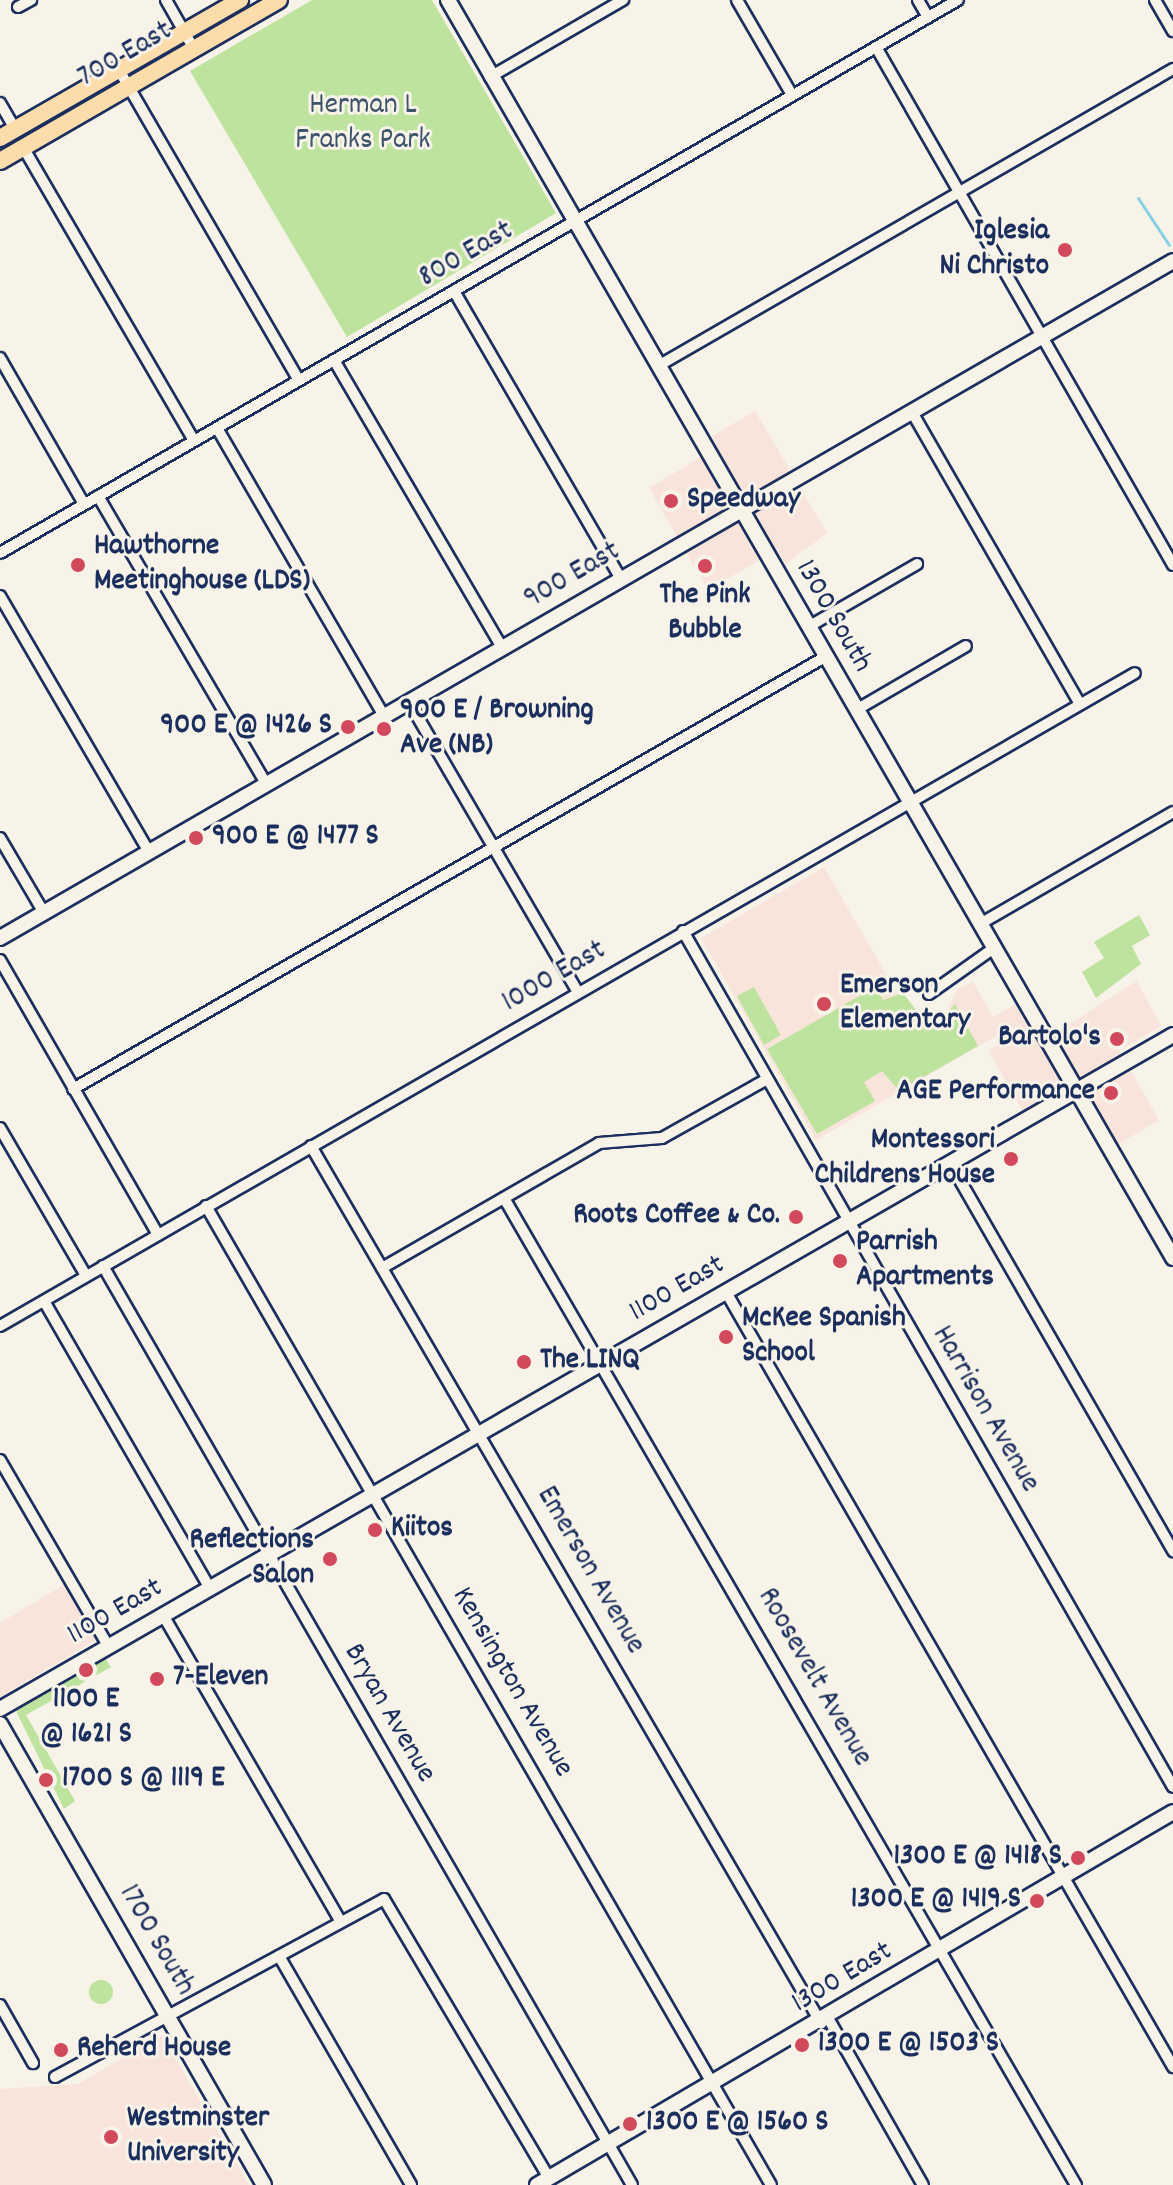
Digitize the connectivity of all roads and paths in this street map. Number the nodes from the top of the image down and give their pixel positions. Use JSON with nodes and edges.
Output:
{"nodes":[{"id":1,"x":31,"y":0,"type":"edge"},
{"id":2,"x":166,"y":0,"type":"edge"},
{"id":3,"x":240,"y":0,"type":"edge"},
{"id":4,"x":279,"y":0,"type":"edge"},
{"id":5,"x":448,"y":0,"type":"edge"},
{"id":6,"x":623,"y":0,"type":"edge"},
{"id":7,"x":737,"y":0,"type":"edge"},
{"id":8,"x":918,"y":0,"type":"edge"},
{"id":9,"x":958,"y":0,"type":"edge"},
{"id":10,"x":1155,"y":0,"type":"edge"},
{"id":11,"x":18,"y":7,"type":"dead end"},
{"id":12,"x":928,"y":17,"type":"junction"},
{"id":13,"x":1173,"y":31,"type":"edge"},
{"id":14,"x":185,"y":32,"type":"junction"},
{"id":15,"x":876,"y":47,"type":"junction"},
{"id":16,"x":194,"y":49,"type":"junction"},
{"id":17,"x":1173,"y":69,"type":"edge"},
{"id":18,"x":119,"y":70,"type":"junction"},
{"id":19,"x":490,"y":77,"type":"junction"},
{"id":20,"x":129,"y":86,"type":"junction"},
{"id":21,"x":792,"y":95,"type":"junction"},
{"id":22,"x":0,"y":103,"type":"edge"},
{"id":23,"x":15,"y":129,"type":"junction"},
{"id":24,"x":0,"y":138,"type":"edge"},
{"id":25,"x":23,"y":147,"type":"junction"},
{"id":26,"x":0,"y":161,"type":"edge"},
{"id":27,"x":960,"y":192,"type":"junction"},
{"id":28,"x":574,"y":221,"type":"junction"},
{"id":29,"x":1173,"y":261,"type":"edge"},
{"id":30,"x":454,"y":291,"type":"junction"},
{"id":31,"x":1042,"y":337,"type":"junction"},
{"id":32,"x":0,"y":358,"type":"edge"},
{"id":33,"x":334,"y":360,"type":"junction"},
{"id":34,"x":658,"y":366,"type":"junction"},
{"id":35,"x":299,"y":380,"type":"junction"},
{"id":36,"x":912,"y":412,"type":"junction"},
{"id":37,"x":217,"y":428,"type":"junction"},
{"id":38,"x":194,"y":441,"type":"junction"},
{"id":39,"x":98,"y":496,"type":"junction"},
{"id":40,"x":84,"y":504,"type":"junction"},
{"id":41,"x":740,"y":511,"type":"junction"},
{"id":42,"x":0,"y":553,"type":"edge"},
{"id":43,"x":917,"y":564,"type":"dead end"},
{"id":44,"x":1173,"y":565,"type":"edge"},
{"id":45,"x":621,"y":579,"type":"junction"},
{"id":46,"x":0,"y":596,"type":"edge"},
{"id":47,"x":808,"y":627,"type":"junction"},
{"id":48,"x":966,"y":646,"type":"dead end"},
{"id":49,"x":502,"y":648,"type":"junction"},
{"id":50,"x":825,"y":657,"type":"junction"},
{"id":51,"x":1135,"y":673,"type":"dead end"},
{"id":52,"x":409,"y":702,"type":"junction"},
{"id":53,"x":1080,"y":704,"type":"junction"},
{"id":54,"x":856,"y":710,"type":"junction"},
{"id":55,"x":384,"y":716,"type":"junction"},
{"id":56,"x":266,"y":784,"type":"junction"},
{"id":57,"x":909,"y":802,"type":"junction"},
{"id":58,"x":1173,"y":812,"type":"edge"},
{"id":59,"x":0,"y":838,"type":"edge"},
{"id":60,"x":494,"y":848,"type":"junction"},
{"id":61,"x":149,"y":852,"type":"junction"},
{"id":62,"x":44,"y":913,"type":"junction"},
{"id":63,"x":980,"y":924,"type":"junction"},
{"id":64,"x":683,"y":931,"type":"junction"},
{"id":65,"x":0,"y":938,"type":"edge"},
{"id":66,"x":994,"y":948,"type":"junction"},
{"id":67,"x":0,"y":960,"type":"edge"},
{"id":68,"x":578,"y":992,"type":"junction"},
{"id":69,"x":929,"y":994,"type":"dead end"},
{"id":70,"x":1173,"y":1035,"type":"edge"},
{"id":71,"x":767,"y":1079,"type":"junction"},
{"id":72,"x":73,"y":1089,"type":"junction"},
{"id":73,"x":1076,"y":1091,"type":"junction"},
{"id":74,"x":0,"y":1128,"type":"edge"},
{"id":75,"x":311,"y":1146,"type":"junction"},
{"id":76,"x":950,"y":1163,"type":"junction"},
{"id":77,"x":504,"y":1198,"type":"junction"},
{"id":78,"x":206,"y":1206,"type":"junction"},
{"id":79,"x":848,"y":1222,"type":"junction"},
{"id":80,"x":158,"y":1235,"type":"junction"},
{"id":81,"x":1173,"y":1258,"type":"edge"},
{"id":82,"x":103,"y":1266,"type":"junction"},
{"id":83,"x":382,"y":1268,"type":"junction"},
{"id":84,"x":86,"y":1276,"type":"junction"},
{"id":85,"x":726,"y":1292,"type":"junction"},
{"id":86,"x":44,"y":1301,"type":"junction"},
{"id":87,"x":0,"y":1326,"type":"edge"},
{"id":88,"x":602,"y":1363,"type":"junction"},
{"id":89,"x":480,"y":1433,"type":"junction"},
{"id":90,"x":0,"y":1460,"type":"edge"},
{"id":91,"x":374,"y":1494,"type":"junction"},
{"id":92,"x":1173,"y":1551,"type":"edge"},
{"id":93,"x":269,"y":1555,"type":"junction"},
{"id":94,"x":210,"y":1588,"type":"junction"},
{"id":95,"x":163,"y":1615,"type":"junction"},
{"id":96,"x":109,"y":1647,"type":"junction"},
{"id":97,"x":0,"y":1709,"type":"edge"},
{"id":98,"x":0,"y":1724,"type":"edge"},
{"id":99,"x":1173,"y":1787,"type":"edge"},
{"id":100,"x":1173,"y":1812,"type":"edge"},
{"id":101,"x":1064,"y":1877,"type":"junction"},
{"id":102,"x":340,"y":1920,"type":"junction"},
{"id":103,"x":941,"y":1951,"type":"junction"},
{"id":104,"x":279,"y":1956,"type":"junction"},
{"id":105,"x":0,"y":2005,"type":"edge"},
{"id":106,"x":169,"y":2018,"type":"junction"},
{"id":107,"x":824,"y":2020,"type":"junction"},
{"id":108,"x":33,"y":2063,"type":"dead end"},
{"id":109,"x":1173,"y":2067,"type":"edge"},
{"id":110,"x":55,"y":2077,"type":"dead end"},
{"id":111,"x":713,"y":2084,"type":"junction"},
{"id":112,"x":608,"y":2144,"type":"junction"},
{"id":113,"x":543,"y":2182,"type":"edge"},
{"id":114,"x":264,"y":2185,"type":"edge"},
{"id":115,"x":411,"y":2185,"type":"edge"},
{"id":116,"x":632,"y":2185,"type":"edge"},
{"id":117,"x":771,"y":2185,"type":"edge"},
{"id":118,"x":923,"y":2185,"type":"edge"},
{"id":119,"x":1076,"y":2185,"type":"edge"}],
"edges":[{"from":1,"to":11,"type":"street"},
{"from":2,"to":14,"type":"street"},
{"from":3,"to":14,"type":"main road","name":"700 East"},
{"from":4,"to":16,"type":"main road","name":"700 East"},
{"from":5,"to":19,"type":"street","name":"1300 South"},
{"from":6,"to":19,"type":"street"},
{"from":7,"to":21,"type":"street"},
{"from":8,"to":12,"type":"street"},
{"from":9,"to":12,"type":"street","name":"800 East"},
{"from":10,"to":13,"type":"street"},
{"from":12,"to":15,"type":"street","name":"800 East"},
{"from":14,"to":16,"type":"street"},
{"from":14,"to":18,"type":"main road","name":"700 East"},
{"from":15,"to":21,"type":"street","name":"800 East"},
{"from":15,"to":27,"type":"street"},
{"from":16,"to":20,"type":"main road","name":"700 East"},
{"from":17,"to":27,"type":"street"},
{"from":18,"to":20,"type":"street"},
{"from":18,"to":23,"type":"main road","name":"700 East"},
{"from":19,"to":28,"type":"street","name":"1300 South"},
{"from":20,"to":25,"type":"main road","name":"700 East"},
{"from":20,"to":35,"type":"street"},
{"from":21,"to":28,"type":"street","name":"800 East"},
{"from":22,"to":23,"type":"street"},
{"from":23,"to":24,"type":"main road","name":"700 East"},
{"from":25,"to":26,"type":"main road","name":"700 East"},
{"from":25,"to":38,"type":"street"},
{"from":27,"to":31,"type":"street"},
{"from":27,"to":34,"type":"street"},
{"from":28,"to":30,"type":"street","name":"800 East"},
{"from":28,"to":34,"type":"street","name":"1300 South"},
{"from":29,"to":31,"type":"street","name":"900 East"},
{"from":30,"to":33,"type":"street","name":"800 East"},
{"from":30,"to":45,"type":"street"},
{"from":31,"to":36,"type":"street","name":"900 East"},
{"from":31,"to":44,"type":"street"},
{"from":32,"to":40,"type":"street"},
{"from":33,"to":35,"type":"street","name":"800 East"},
{"from":33,"to":49,"type":"street"},
{"from":34,"to":41,"type":"street","name":"1300 South"},
{"from":35,"to":37,"type":"street","name":"800 East"},
{"from":36,"to":41,"type":"street","name":"900 East"},
{"from":36,"to":53,"type":"street"},
{"from":37,"to":38,"type":"street","name":"800 East"},
{"from":37,"to":55,"type":"street"},
{"from":38,"to":39,"type":"street","name":"800 East"},
{"from":39,"to":40,"type":"street","name":"800 East"},
{"from":39,"to":56,"type":"street"},
{"from":40,"to":42,"type":"street","name":"800 East"},
{"from":41,"to":45,"type":"street","name":"900 East"},
{"from":41,"to":47,"type":"street","name":"1300 South"},
{"from":43,"to":47,"type":"street"},
{"from":45,"to":49,"type":"street","name":"900 East"},
{"from":46,"to":61,"type":"street"},
{"from":47,"to":50,"type":"street","name":"1300 South"},
{"from":48,"to":54,"type":"street"},
{"from":49,"to":52,"type":"street","name":"900 East"},
{"from":50,"to":54,"type":"street","name":"1300 South"},
{"from":50,"to":60,"type":"street"},
{"from":51,"to":53,"type":"street","name":"1000 East"},
{"from":52,"to":55,"type":"street","name":"900 East"},
{"from":52,"to":60,"type":"street"},
{"from":53,"to":57,"type":"street","name":"1000 East"},
{"from":54,"to":57,"type":"street","name":"1300 South"},
{"from":55,"to":56,"type":"street","name":"900 East"},
{"from":56,"to":61,"type":"street","name":"900 East"},
{"from":57,"to":63,"type":"street","name":"1300 South"},
{"from":57,"to":64,"type":"street","name":"1000 East"},
{"from":58,"to":63,"type":"street"},
{"from":59,"to":62,"type":"street"},
{"from":60,"to":68,"type":"street"},
{"from":60,"to":72,"type":"street"},
{"from":61,"to":62,"type":"street","name":"900 East"},
{"from":62,"to":65,"type":"street","name":"900 East"},
{"from":63,"to":66,"type":"street","name":"1300 South"},
{"from":64,"to":68,"type":"street","name":"1000 East"},
{"from":64,"to":71,"type":"street","name":"Harrison Avenue"},
{"from":66,"to":69,"type":"street"},
{"from":66,"to":73,"type":"street","name":"1300 South"},
{"from":67,"to":72,"type":"street"},
{"from":68,"to":75,"type":"street","name":"1000 East"},
{"from":70,"to":73,"type":"street","name":"1100 East"},
{"from":71,"to":77,"type":"street"},
{"from":71,"to":79,"type":"street","name":"Harrison Avenue"},
{"from":72,"to":80,"type":"street"},
{"from":73,"to":76,"type":"street","name":"1100 East"},
{"from":73,"to":81,"type":"street","name":"1300 South"},
{"from":74,"to":84,"type":"street"},
{"from":75,"to":78,"type":"street","name":"1000 East"},
{"from":75,"to":83,"type":"street","name":"Emerson Avenue"},
{"from":76,"to":79,"type":"street","name":"1100 East"},
{"from":76,"to":92,"type":"street"},
{"from":77,"to":83,"type":"street"},
{"from":77,"to":88,"type":"street","name":"Roosevelt Avenue"},
{"from":78,"to":80,"type":"street","name":"1000 East"},
{"from":78,"to":91,"type":"street","name":"Kensington Avenue"},
{"from":79,"to":85,"type":"street","name":"1100 East"},
{"from":79,"to":99,"type":"street","name":"Harrison Avenue"},
{"from":80,"to":82,"type":"street","name":"1000 East"},
{"from":82,"to":84,"type":"street","name":"1000 East"},
{"from":82,"to":93,"type":"street","name":"Bryan Avenue"},
{"from":83,"to":89,"type":"street","name":"Emerson Avenue"},
{"from":84,"to":86,"type":"street","name":"1000 East"},
{"from":85,"to":88,"type":"street","name":"1100 East"},
{"from":85,"to":101,"type":"street"},
{"from":86,"to":87,"type":"street","name":"1000 East"},
{"from":86,"to":94,"type":"street"},
{"from":88,"to":89,"type":"street","name":"1100 East"},
{"from":88,"to":103,"type":"street","name":"Roosevelt Avenue"},
{"from":89,"to":91,"type":"street","name":"1100 East"},
{"from":89,"to":107,"type":"street","name":"Emerson Avenue"},
{"from":90,"to":96,"type":"street"},
{"from":91,"to":93,"type":"street","name":"1100 East"},
{"from":91,"to":111,"type":"street","name":"Kensington Avenue"},
{"from":93,"to":94,"type":"street","name":"1100 East"},
{"from":93,"to":112,"type":"street","name":"Bryan Avenue"},
{"from":94,"to":95,"type":"street","name":"1100 East"},
{"from":95,"to":96,"type":"street","name":"1100 East"},
{"from":95,"to":102,"type":"street"},
{"from":96,"to":97,"type":"street","name":"1100 East"},
{"from":98,"to":106,"type":"street","name":"1700 South"},
{"from":100,"to":101,"type":"street","name":"1300 East"},
{"from":101,"to":103,"type":"street","name":"1300 East"},
{"from":101,"to":109,"type":"street"},
{"from":102,"to":104,"type":"street"},
{"from":102,"to":113,"type":"street"},
{"from":103,"to":107,"type":"street","name":"1300 East"},
{"from":103,"to":119,"type":"street","name":"Roosevelt Avenue"},
{"from":104,"to":106,"type":"street"},
{"from":104,"to":115,"type":"street"},
{"from":105,"to":108,"type":"street"},
{"from":106,"to":110,"type":"street"},
{"from":106,"to":114,"type":"street","name":"1700 South"},
{"from":107,"to":111,"type":"street","name":"1300 East"},
{"from":107,"to":118,"type":"street","name":"Emerson Avenue"},
{"from":111,"to":112,"type":"street","name":"1300 East"},
{"from":111,"to":117,"type":"street","name":"Kensington Avenue"},
{"from":112,"to":113,"type":"street","name":"1300 East"},
{"from":112,"to":116,"type":"street","name":"Bryan Avenue"}]}
